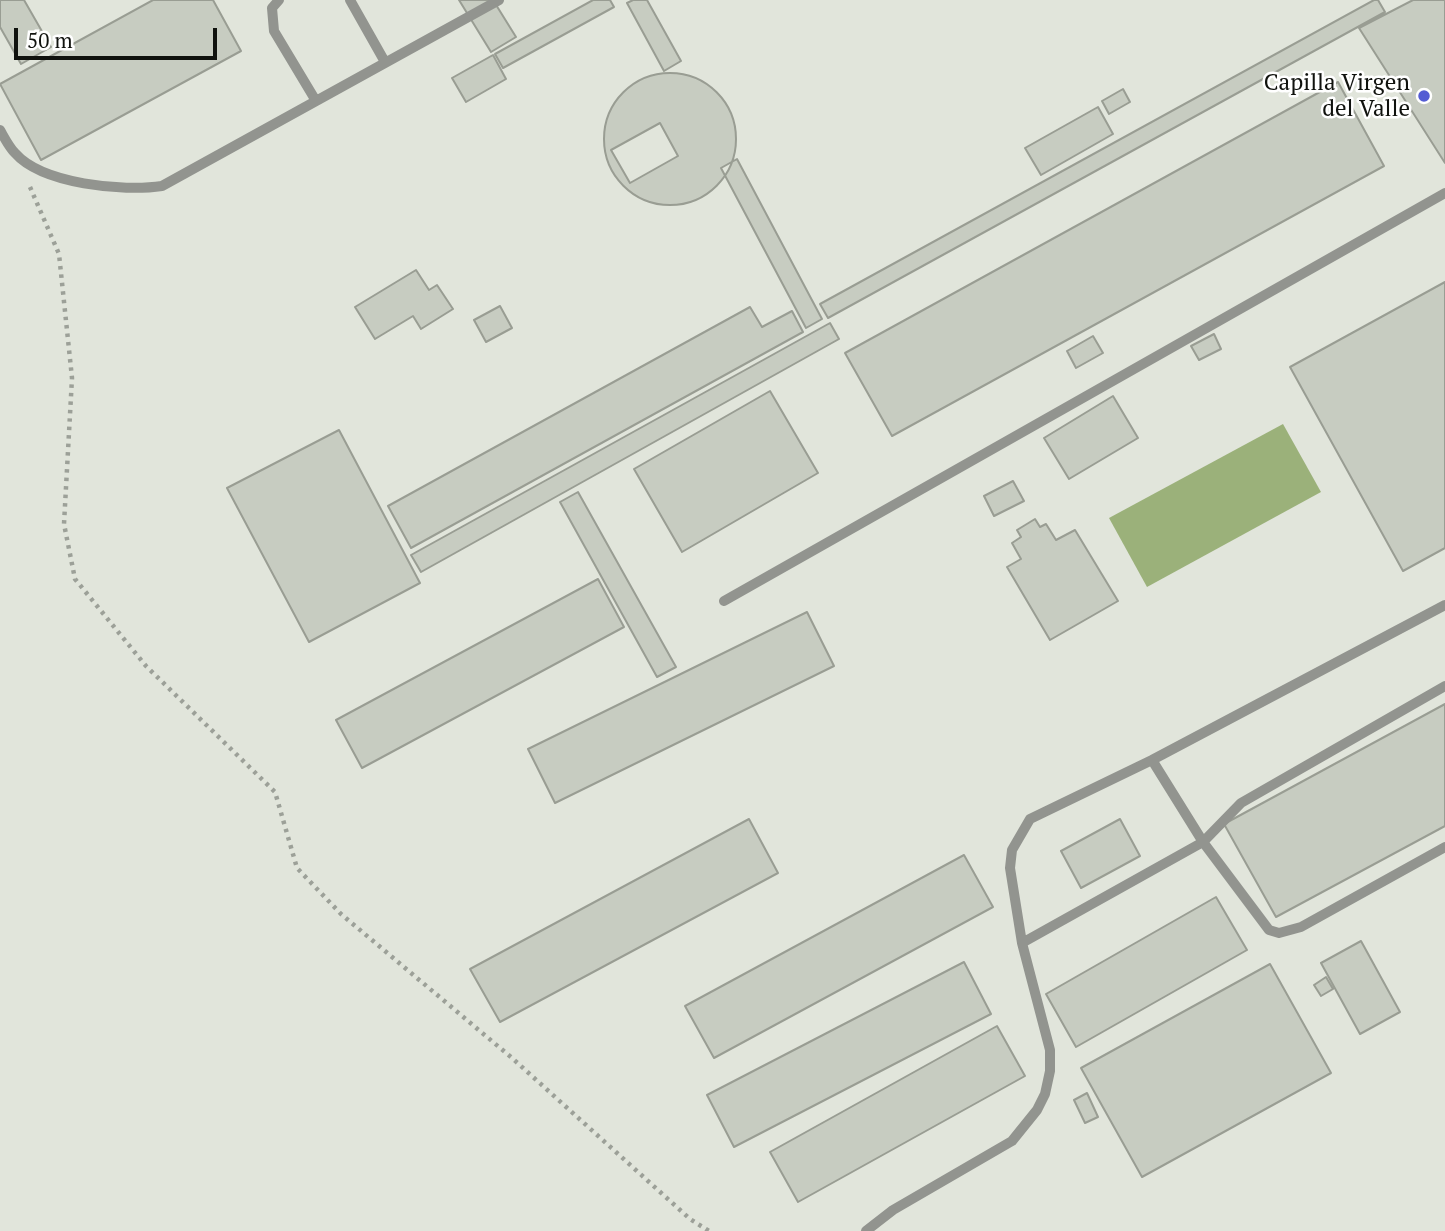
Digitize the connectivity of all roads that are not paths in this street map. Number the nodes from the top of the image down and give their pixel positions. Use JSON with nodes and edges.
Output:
{"nodes":[{"id":1,"x":279,"y":0,"type":"edge"},
{"id":2,"x":350,"y":0,"type":"edge"},
{"id":3,"x":499,"y":0,"type":"edge"},
{"id":4,"x":385,"y":62,"type":"junction"},
{"id":5,"x":316,"y":101,"type":"junction"},
{"id":6,"x":0,"y":130,"type":"edge"},
{"id":7,"x":1445,"y":193,"type":"edge"},
{"id":8,"x":724,"y":601,"type":"dead end"},
{"id":9,"x":1445,"y":605,"type":"edge"},
{"id":10,"x":1445,"y":686,"type":"edge"},
{"id":11,"x":1152,"y":760,"type":"junction"},
{"id":12,"x":1203,"y":842,"type":"junction"},
{"id":13,"x":1445,"y":847,"type":"edge"},
{"id":14,"x":1022,"y":943,"type":"junction"},
{"id":15,"x":866,"y":1231,"type":"edge"}],
"edges":[{"from":1,"to":5,"type":"lane"},
{"from":2,"to":4,"type":"lane"},
{"from":3,"to":4,"type":"lane"},
{"from":4,"to":5,"type":"lane"},
{"from":5,"to":6,"type":"lane"},
{"from":7,"to":8,"type":"lane"},
{"from":9,"to":11,"type":"lane"},
{"from":10,"to":12,"type":"lane"},
{"from":11,"to":12,"type":"lane"},
{"from":11,"to":14,"type":"lane"},
{"from":12,"to":13,"type":"lane"},
{"from":12,"to":14,"type":"lane"},
{"from":14,"to":15,"type":"lane"}]}
